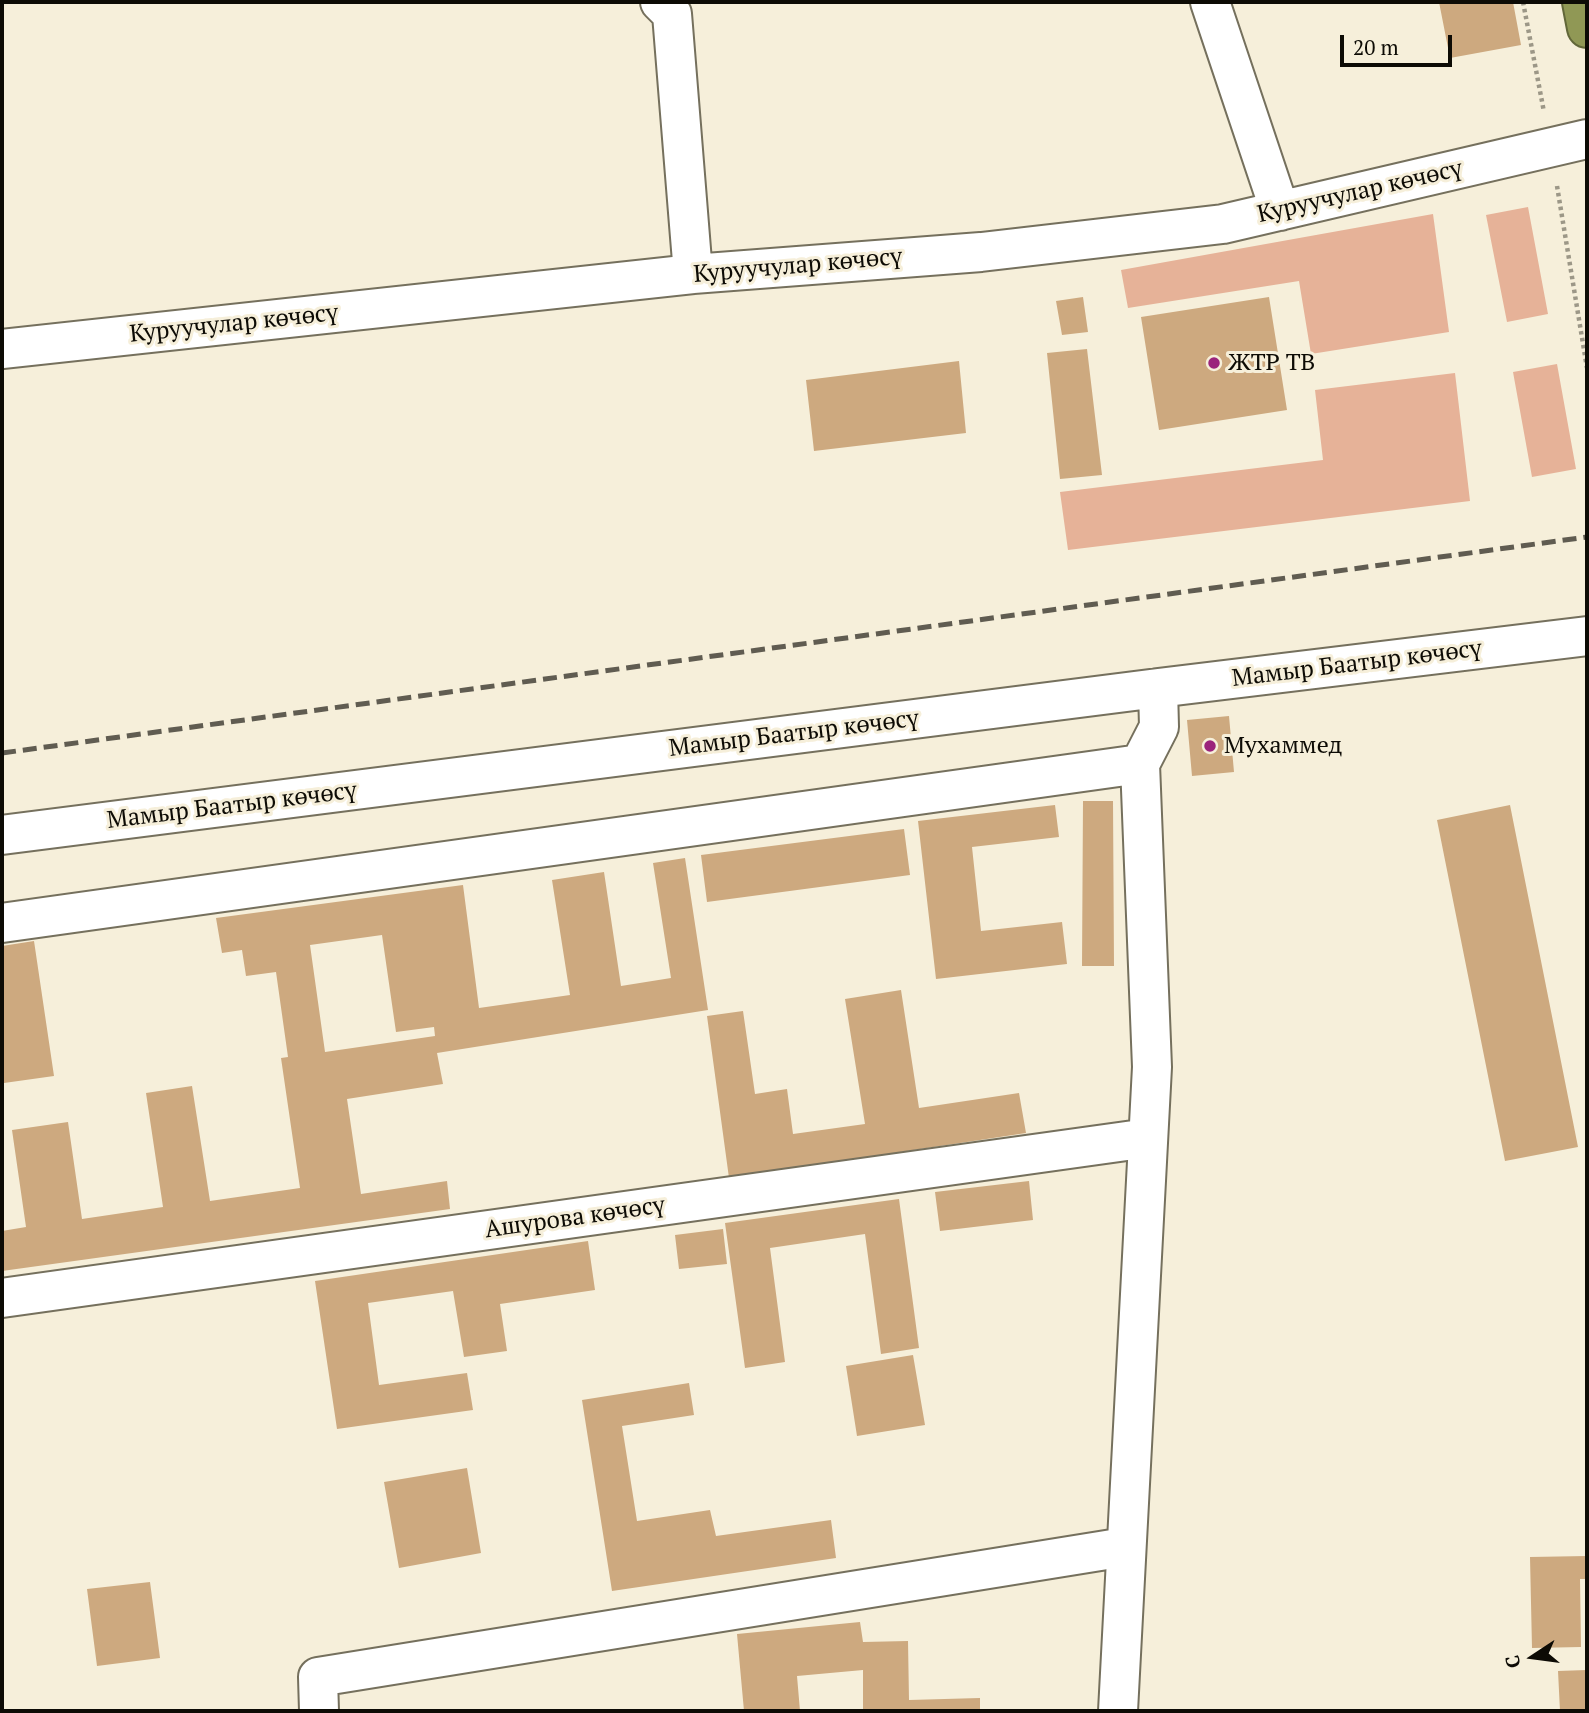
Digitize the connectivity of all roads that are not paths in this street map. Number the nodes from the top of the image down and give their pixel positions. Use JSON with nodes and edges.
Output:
{"nodes":[{"id":1,"x":660,"y":2,"type":"edge"},
{"id":2,"x":1210,"y":2,"type":"edge"},
{"id":3,"x":1582,"y":2,"type":"edge"},
{"id":4,"x":1587,"y":28,"type":"edge"},
{"id":5,"x":1587,"y":139,"type":"edge"},
{"id":6,"x":1280,"y":211,"type":"junction"},
{"id":7,"x":694,"y":275,"type":"junction"},
{"id":8,"x":2,"y":349,"type":"edge"},
{"id":9,"x":1587,"y":636,"type":"edge"},
{"id":10,"x":1158,"y":688,"type":"junction"},
{"id":11,"x":1140,"y":764,"type":"junction"},
{"id":12,"x":2,"y":835,"type":"edge"},
{"id":13,"x":2,"y":923,"type":"edge"},
{"id":14,"x":1148,"y":1138,"type":"junction"},
{"id":15,"x":2,"y":1298,"type":"edge"},
{"id":16,"x":1125,"y":1547,"type":"junction"},
{"id":17,"x":318,"y":1711,"type":"edge"},
{"id":18,"x":1118,"y":1711,"type":"edge"}],
"edges":[{"from":1,"to":7,"type":"street"},
{"from":2,"to":6,"type":"street"},
{"from":3,"to":4,"type":"highway"},
{"from":5,"to":6,"type":"street","name":"Куруучулар көчөсү"},
{"from":6,"to":7,"type":"street","name":"Куруучулар көчөсү"},
{"from":7,"to":8,"type":"street","name":"Куруучулар көчөсү"},
{"from":9,"to":10,"type":"street","name":"Мамыр Баатыр көчөсү"},
{"from":10,"to":11,"type":"street"},
{"from":10,"to":12,"type":"street","name":"Мамыр Баатыр көчөсү"},
{"from":11,"to":13,"type":"street"},
{"from":11,"to":14,"type":"street"},
{"from":14,"to":15,"type":"street","name":"Ашурова көчөсү"},
{"from":14,"to":16,"type":"street"},
{"from":16,"to":17,"type":"street"},
{"from":16,"to":18,"type":"street"}]}
